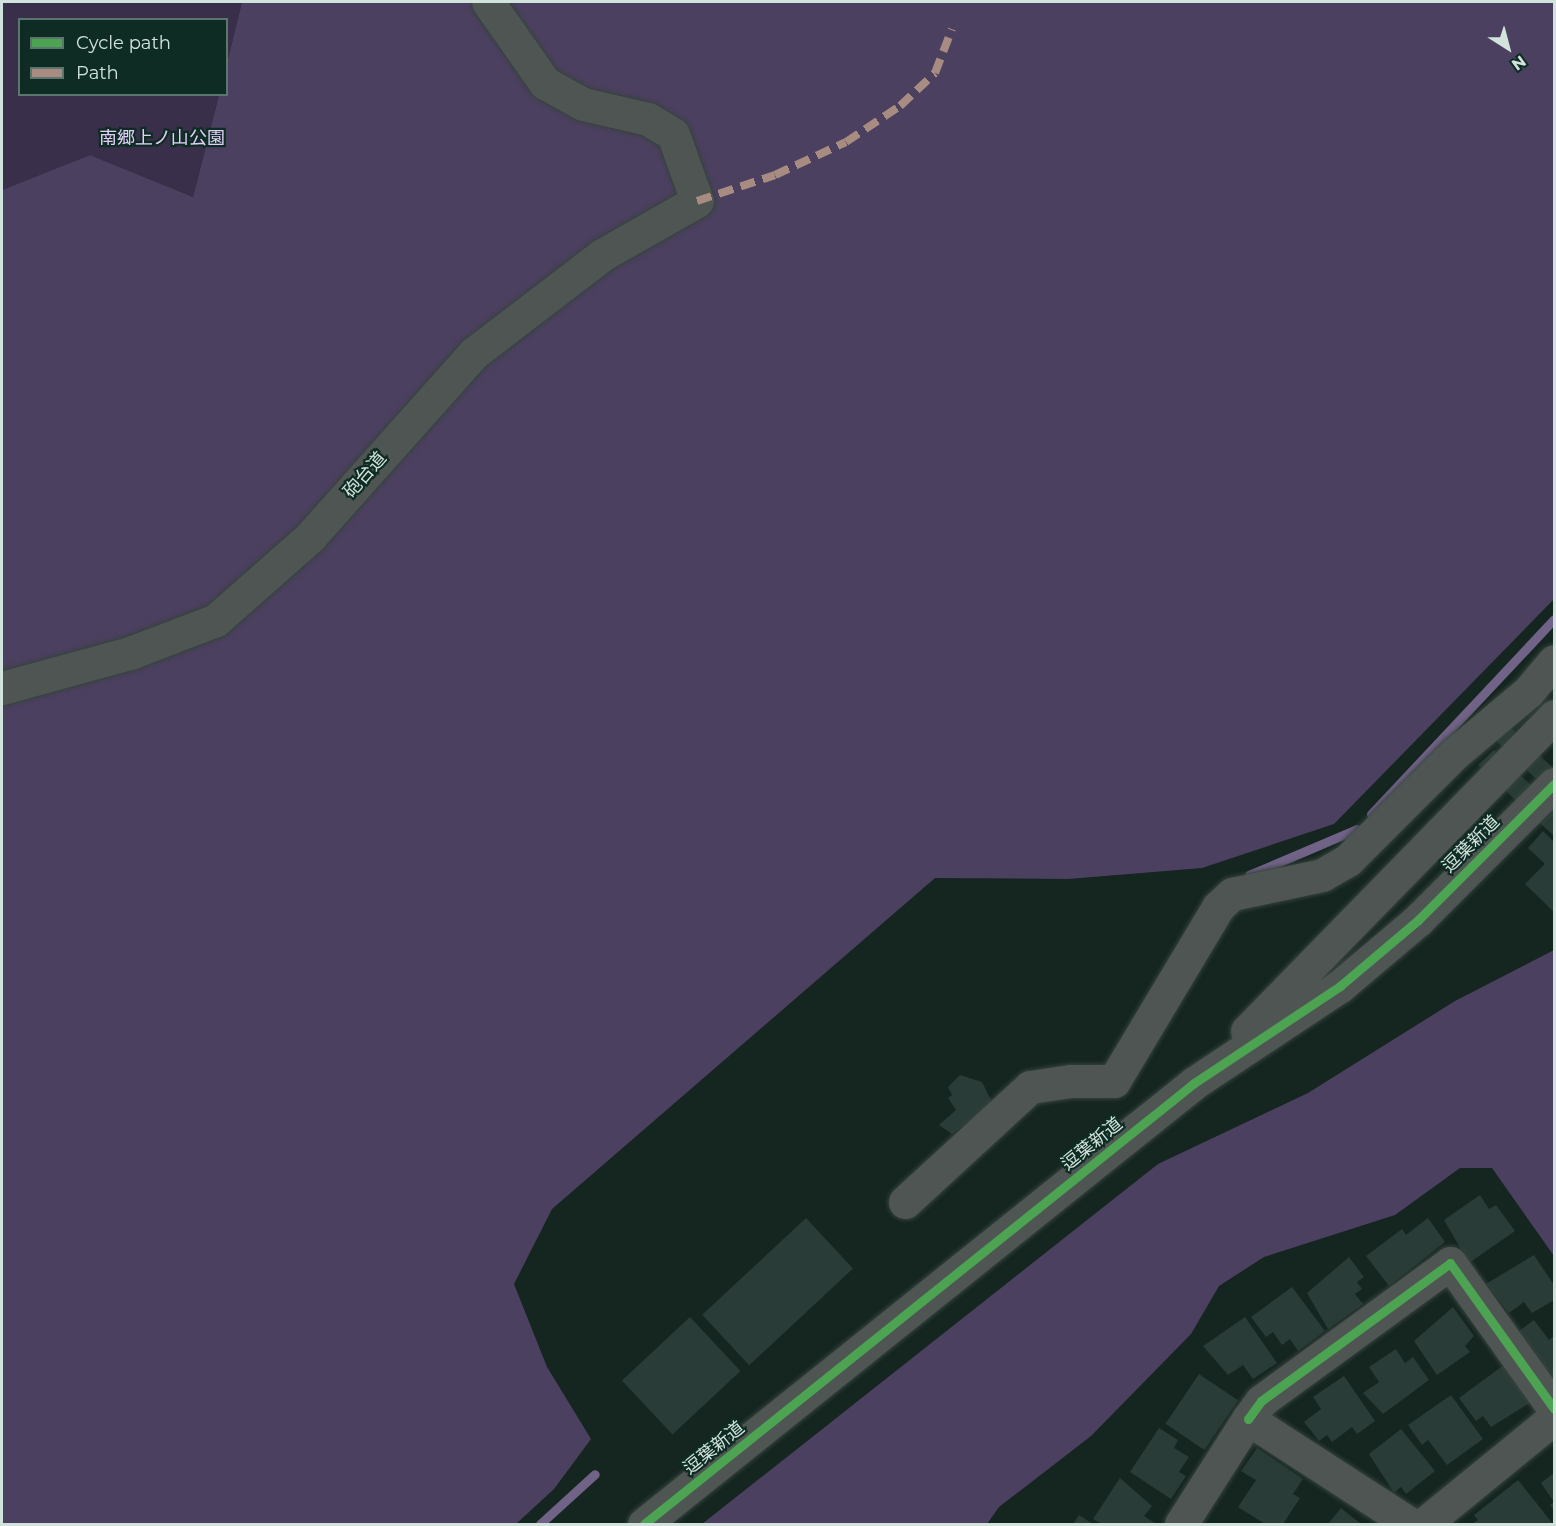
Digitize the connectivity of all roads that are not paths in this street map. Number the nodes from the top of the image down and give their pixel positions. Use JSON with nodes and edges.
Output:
{"nodes":[{"id":1,"x":488,"y":2,"type":"edge"},
{"id":2,"x":1554,"y":661,"type":"edge"},
{"id":3,"x":2,"y":688,"type":"edge"},
{"id":4,"x":1554,"y":716,"type":"edge"},
{"id":5,"x":1554,"y":784,"type":"edge"},
{"id":6,"x":1194,"y":1083,"type":"junction"},
{"id":7,"x":905,"y":1202,"type":"dead end"},
{"id":8,"x":1554,"y":1409,"type":"edge"},
{"id":9,"x":1554,"y":1418,"type":"edge"},
{"id":10,"x":1248,"y":1419,"type":"junction"},
{"id":11,"x":644,"y":1524,"type":"edge"},
{"id":12,"x":1181,"y":1524,"type":"edge"},
{"id":13,"x":1410,"y":1524,"type":"edge"},
{"id":14,"x":1424,"y":1524,"type":"edge"}],
"edges":[{"from":1,"to":3,"type":"street","name":"砲台道"},
{"from":2,"to":7,"type":"street"},
{"from":4,"to":6,"type":"street","name":"逗葉新道"},
{"from":5,"to":6,"type":"street","name":"逗葉新道"},
{"from":6,"to":11,"type":"street","name":"逗葉新道"},
{"from":8,"to":10,"type":"street"},
{"from":9,"to":14,"type":"street"},
{"from":10,"to":12,"type":"street"},
{"from":10,"to":13,"type":"street"}]}
